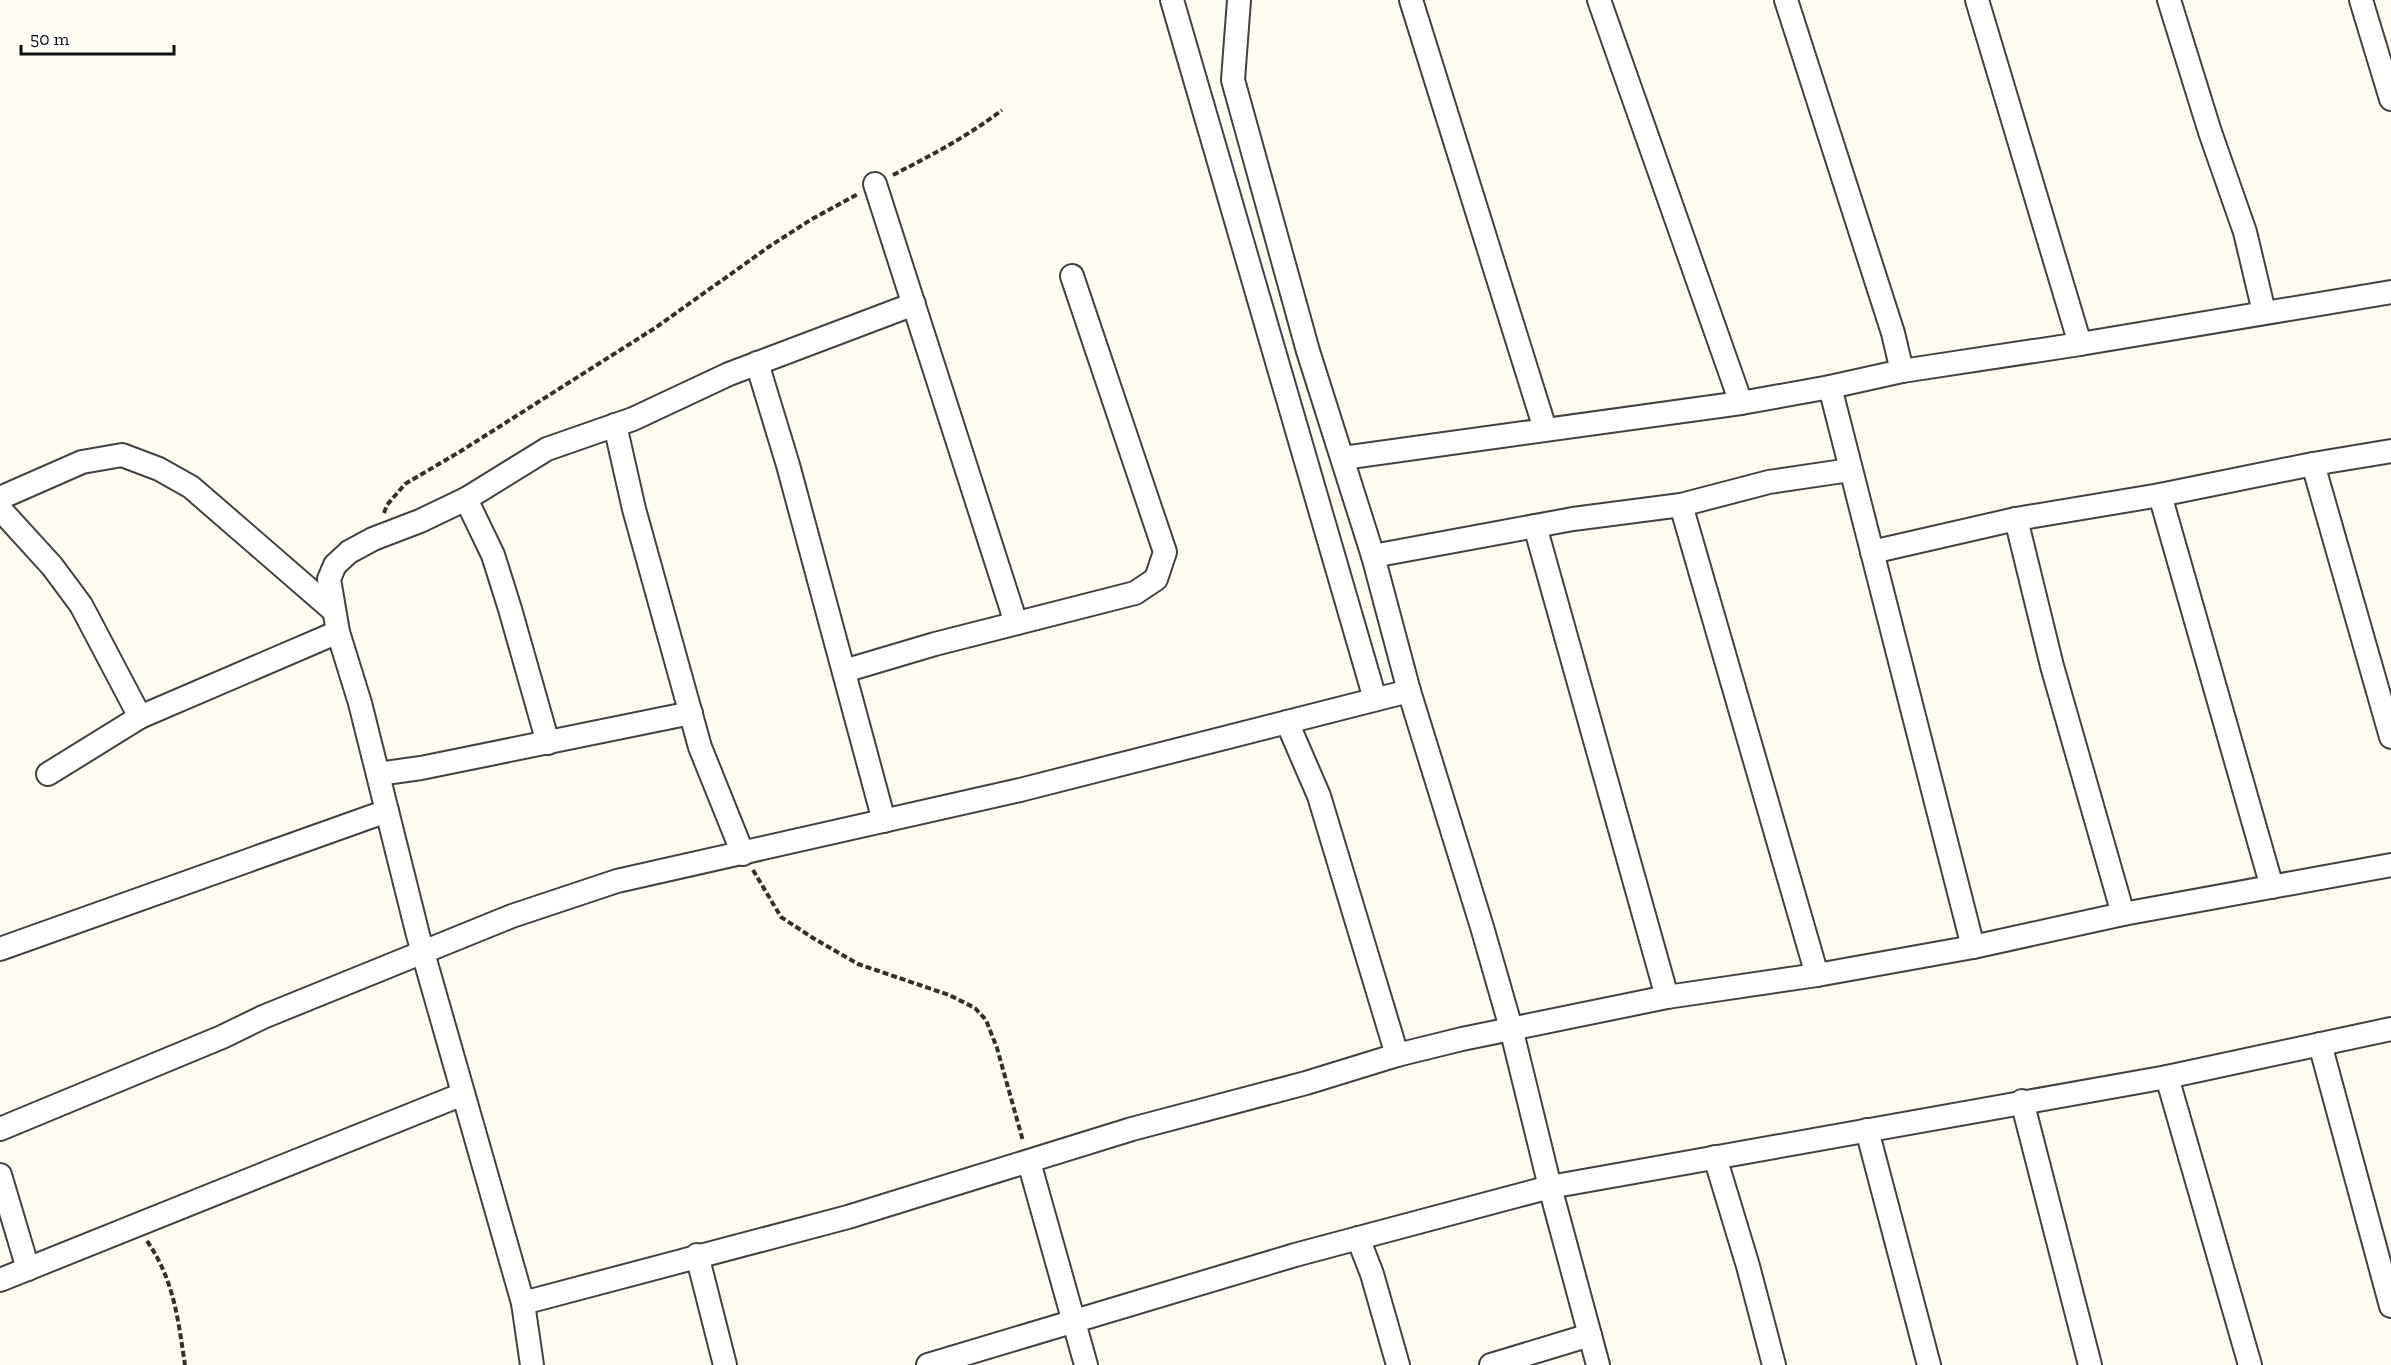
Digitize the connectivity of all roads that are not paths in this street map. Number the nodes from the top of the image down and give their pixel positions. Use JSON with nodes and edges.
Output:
{"nodes":[{"id":1,"x":1172,"y":0,"type":"edge"},
{"id":2,"x":1239,"y":0,"type":"edge"},
{"id":3,"x":1411,"y":0,"type":"edge"},
{"id":4,"x":1599,"y":0,"type":"edge"},
{"id":5,"x":1786,"y":0,"type":"edge"},
{"id":6,"x":1977,"y":0,"type":"edge"},
{"id":7,"x":2169,"y":0,"type":"edge"},
{"id":8,"x":2361,"y":0,"type":"edge"},
{"id":9,"x":1233,"y":80,"type":"junction"},
{"id":10,"x":1198,"y":90,"type":"junction"},
{"id":11,"x":2391,"y":99,"type":"edge"},
{"id":12,"x":875,"y":184,"type":"road end"},
{"id":13,"x":1072,"y":276,"type":"dead end"},
{"id":14,"x":2391,"y":292,"type":"edge"},
{"id":15,"x":914,"y":304,"type":"junction"},
{"id":16,"x":2264,"y":312,"type":"junction"},
{"id":17,"x":2080,"y":344,"type":"junction"},
{"id":18,"x":757,"y":363,"type":"junction"},
{"id":19,"x":1902,"y":371,"type":"junction"},
{"id":20,"x":1830,"y":387,"type":"junction"},
{"id":21,"x":1741,"y":403,"type":"junction"},
{"id":22,"x":615,"y":425,"type":"junction"},
{"id":23,"x":1545,"y":429,"type":"junction"},
{"id":24,"x":2391,"y":451,"type":"edge"},
{"id":25,"x":1343,"y":458,"type":"junction"},
{"id":26,"x":2313,"y":464,"type":"junction"},
{"id":27,"x":1850,"y":470,"type":"junction"},
{"id":28,"x":2160,"y":495,"type":"junction"},
{"id":29,"x":0,"y":498,"type":"edge"},
{"id":30,"x":466,"y":500,"type":"junction"},
{"id":31,"x":1680,"y":505,"type":"junction"},
{"id":32,"x":0,"y":509,"type":"edge"},
{"id":33,"x":2016,"y":519,"type":"junction"},
{"id":34,"x":1535,"y":526,"type":"junction"},
{"id":35,"x":1872,"y":552,"type":"junction"},
{"id":36,"x":1373,"y":556,"type":"junction"},
{"id":37,"x":336,"y":621,"type":"junction"},
{"id":38,"x":1016,"y":623,"type":"junction"},
{"id":39,"x":844,"y":671,"type":"junction"},
{"id":40,"x":1409,"y":691,"type":"junction"},
{"id":41,"x":1375,"y":699,"type":"junction"},
{"id":42,"x":691,"y":713,"type":"junction"},
{"id":43,"x":140,"y":717,"type":"junction"},
{"id":44,"x":1287,"y":722,"type":"junction"},
{"id":45,"x":2391,"y":737,"type":"edge"},
{"id":46,"x":548,"y":744,"type":"junction"},
{"id":47,"x":48,"y":774,"type":"dead end"},
{"id":48,"x":378,"y":774,"type":"junction"},
{"id":49,"x":387,"y":811,"type":"junction"},
{"id":50,"x":884,"y":821,"type":"junction"},
{"id":51,"x":743,"y":854,"type":"junction"},
{"id":52,"x":2391,"y":866,"type":"edge"},
{"id":53,"x":2272,"y":887,"type":"junction"},
{"id":54,"x":2123,"y":914,"type":"junction"},
{"id":55,"x":1973,"y":947,"type":"junction"},
{"id":56,"x":0,"y":950,"type":"edge"},
{"id":57,"x":423,"y":953,"type":"junction"},
{"id":58,"x":1817,"y":975,"type":"junction"},
{"id":59,"x":1667,"y":997,"type":"junction"},
{"id":60,"x":1511,"y":1028,"type":"junction"},
{"id":61,"x":2391,"y":1029,"type":"edge"},
{"id":62,"x":2320,"y":1044,"type":"junction"},
{"id":63,"x":1397,"y":1055,"type":"junction"},
{"id":64,"x":2167,"y":1077,"type":"junction"},
{"id":65,"x":463,"y":1094,"type":"junction"},
{"id":66,"x":2022,"y":1101,"type":"junction"},
{"id":67,"x":0,"y":1129,"type":"edge"},
{"id":68,"x":1867,"y":1130,"type":"junction"},
{"id":69,"x":1715,"y":1157,"type":"junction"},
{"id":70,"x":1029,"y":1162,"type":"junction"},
{"id":71,"x":0,"y":1174,"type":"edge"},
{"id":72,"x":1550,"y":1187,"type":"junction"},
{"id":73,"x":1358,"y":1238,"type":"junction"},
{"id":74,"x":697,"y":1255,"type":"junction"},
{"id":75,"x":28,"y":1269,"type":"junction"},
{"id":76,"x":0,"y":1280,"type":"edge"},
{"id":77,"x":523,"y":1303,"type":"junction"},
{"id":78,"x":2391,"y":1306,"type":"edge"},
{"id":79,"x":1076,"y":1321,"type":"junction"},
{"id":80,"x":1590,"y":1335,"type":"junction"},
{"id":81,"x":532,"y":1365,"type":"edge"},
{"id":82,"x":725,"y":1365,"type":"edge"},
{"id":83,"x":928,"y":1365,"type":"edge"},
{"id":84,"x":1086,"y":1365,"type":"edge"},
{"id":85,"x":1398,"y":1365,"type":"edge"},
{"id":86,"x":1491,"y":1365,"type":"edge"},
{"id":87,"x":1599,"y":1365,"type":"edge"},
{"id":88,"x":1774,"y":1365,"type":"edge"},
{"id":89,"x":1929,"y":1365,"type":"edge"},
{"id":90,"x":2090,"y":1365,"type":"edge"},
{"id":91,"x":2250,"y":1365,"type":"edge"}],
"edges":[{"from":1,"to":10,"type":"street"},
{"from":2,"to":9,"type":"street"},
{"from":3,"to":23,"type":"street"},
{"from":4,"to":21,"type":"street"},
{"from":5,"to":19,"type":"street"},
{"from":6,"to":17,"type":"street"},
{"from":7,"to":16,"type":"street"},
{"from":8,"to":11,"type":"street"},
{"from":9,"to":10,"type":"street"},
{"from":9,"to":25,"type":"street"},
{"from":10,"to":41,"type":"street"},
{"from":12,"to":15,"type":"street"},
{"from":13,"to":38,"type":"street"},
{"from":14,"to":16,"type":"street"},
{"from":15,"to":18,"type":"street"},
{"from":15,"to":38,"type":"street"},
{"from":16,"to":17,"type":"street"},
{"from":17,"to":19,"type":"street"},
{"from":18,"to":22,"type":"street"},
{"from":18,"to":39,"type":"street"},
{"from":19,"to":20,"type":"street"},
{"from":20,"to":21,"type":"street"},
{"from":20,"to":27,"type":"street"},
{"from":21,"to":23,"type":"street"},
{"from":22,"to":30,"type":"street"},
{"from":22,"to":42,"type":"street"},
{"from":23,"to":25,"type":"street"},
{"from":24,"to":26,"type":"street"},
{"from":25,"to":36,"type":"street"},
{"from":26,"to":28,"type":"street"},
{"from":26,"to":45,"type":"street"},
{"from":27,"to":31,"type":"street"},
{"from":27,"to":35,"type":"street"},
{"from":28,"to":33,"type":"street"},
{"from":28,"to":53,"type":"street"},
{"from":29,"to":37,"type":"street"},
{"from":30,"to":37,"type":"street"},
{"from":30,"to":46,"type":"street"},
{"from":31,"to":34,"type":"street"},
{"from":31,"to":58,"type":"street"},
{"from":32,"to":43,"type":"street"},
{"from":33,"to":35,"type":"street"},
{"from":33,"to":54,"type":"street"},
{"from":34,"to":36,"type":"street"},
{"from":34,"to":59,"type":"street"},
{"from":35,"to":55,"type":"street"},
{"from":36,"to":40,"type":"street"},
{"from":37,"to":43,"type":"street"},
{"from":37,"to":48,"type":"street"},
{"from":38,"to":39,"type":"street"},
{"from":39,"to":50,"type":"street"},
{"from":40,"to":41,"type":"street"},
{"from":40,"to":60,"type":"street"},
{"from":41,"to":44,"type":"street"},
{"from":42,"to":46,"type":"street"},
{"from":42,"to":51,"type":"street"},
{"from":43,"to":47,"type":"street"},
{"from":44,"to":50,"type":"street"},
{"from":44,"to":63,"type":"street"},
{"from":46,"to":48,"type":"street"},
{"from":48,"to":49,"type":"street"},
{"from":49,"to":56,"type":"street"},
{"from":49,"to":57,"type":"street"},
{"from":50,"to":51,"type":"street"},
{"from":51,"to":57,"type":"street"},
{"from":52,"to":53,"type":"street"},
{"from":53,"to":54,"type":"street"},
{"from":54,"to":55,"type":"street"},
{"from":55,"to":58,"type":"street"},
{"from":57,"to":65,"type":"street"},
{"from":57,"to":67,"type":"street"},
{"from":58,"to":59,"type":"street"},
{"from":59,"to":60,"type":"street"},
{"from":60,"to":63,"type":"street"},
{"from":60,"to":72,"type":"street"},
{"from":61,"to":62,"type":"street"},
{"from":62,"to":64,"type":"street"},
{"from":62,"to":78,"type":"street"},
{"from":63,"to":70,"type":"street"},
{"from":64,"to":66,"type":"street"},
{"from":64,"to":91,"type":"street"},
{"from":65,"to":75,"type":"street"},
{"from":65,"to":77,"type":"street"},
{"from":66,"to":68,"type":"street"},
{"from":66,"to":90,"type":"street"},
{"from":68,"to":69,"type":"street"},
{"from":68,"to":89,"type":"street"},
{"from":69,"to":72,"type":"street"},
{"from":69,"to":88,"type":"street"},
{"from":70,"to":74,"type":"street"},
{"from":70,"to":79,"type":"street"},
{"from":71,"to":75,"type":"street"},
{"from":72,"to":73,"type":"street"},
{"from":72,"to":80,"type":"street"},
{"from":73,"to":79,"type":"street"},
{"from":73,"to":85,"type":"street"},
{"from":74,"to":77,"type":"street"},
{"from":74,"to":82,"type":"street"},
{"from":75,"to":76,"type":"street"},
{"from":77,"to":81,"type":"street"},
{"from":79,"to":83,"type":"street"},
{"from":79,"to":84,"type":"street"},
{"from":80,"to":86,"type":"street"},
{"from":80,"to":87,"type":"street"}]}
